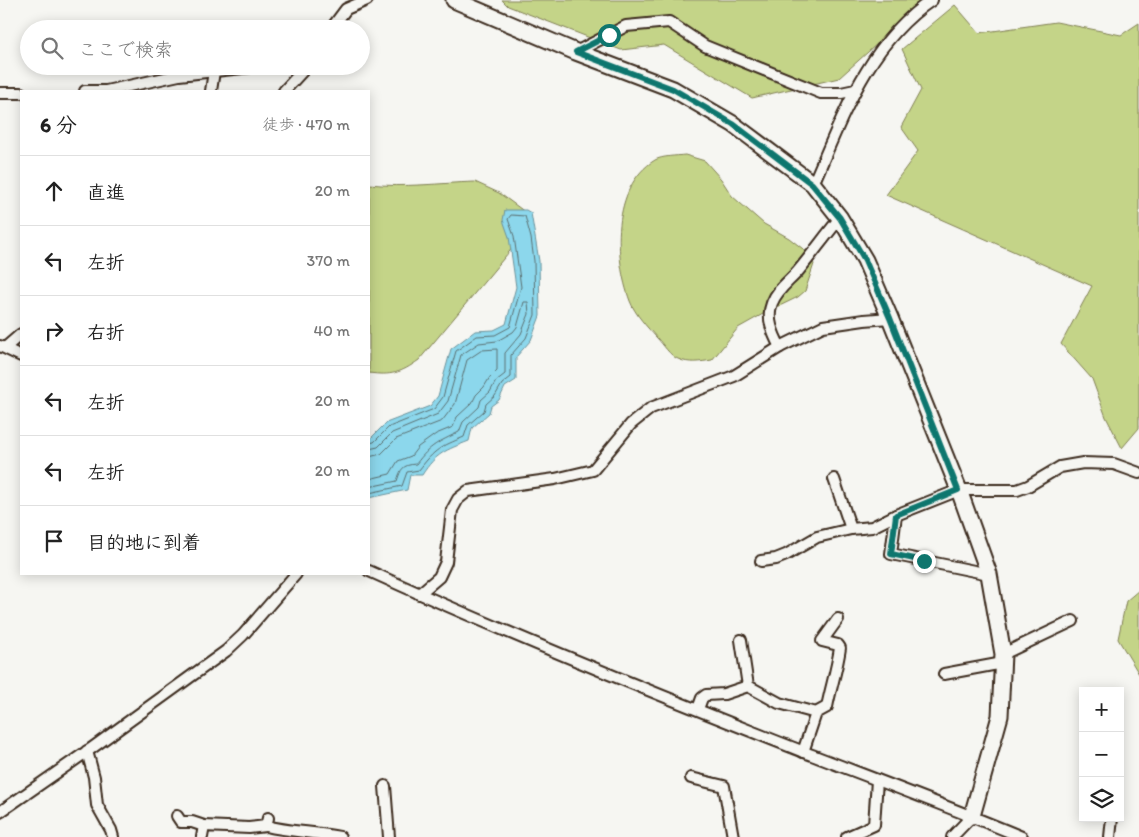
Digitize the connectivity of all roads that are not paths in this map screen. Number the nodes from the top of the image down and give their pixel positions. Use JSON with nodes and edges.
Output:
{"nodes":[{"id":1,"x":367,"y":0,"type":"edge"},
{"id":2,"x":454,"y":0,"type":"edge"},
{"id":3,"x":932,"y":0,"type":"edge"},
{"id":4,"x":338,"y":20,"type":"edge"},
{"id":5,"x":576,"y":52,"type":"junction"},
{"id":6,"x":179,"y":75,"type":"edge"},
{"id":7,"x":213,"y":75,"type":"edge"},
{"id":8,"x":299,"y":75,"type":"edge"},
{"id":9,"x":111,"y":90,"type":"edge"},
{"id":10,"x":211,"y":90,"type":"edge"},
{"id":11,"x":285,"y":90,"type":"edge"},
{"id":12,"x":855,"y":90,"type":"junction"},
{"id":13,"x":20,"y":92,"type":"edge"},
{"id":14,"x":0,"y":93,"type":"edge"},
{"id":15,"x":812,"y":184,"type":"junction"},
{"id":16,"x":840,"y":218,"type":"junction"},
{"id":17,"x":890,"y":318,"type":"junction"},
{"id":18,"x":20,"y":335,"type":"edge"},
{"id":19,"x":3,"y":346,"type":"edge"},
{"id":20,"x":780,"y":347,"type":"junction"},
{"id":21,"x":20,"y":355,"type":"edge"},
{"id":22,"x":1139,"y":473,"type":"edge"},
{"id":23,"x":834,"y":479,"type":"dead end"},
{"id":24,"x":958,"y":490,"type":"junction"},
{"id":25,"x":896,"y":515,"type":"junction"},
{"id":26,"x":852,"y":529,"type":"junction"},
{"id":27,"x":761,"y":561,"type":"dead end"},
{"id":28,"x":370,"y":571,"type":"edge"},
{"id":29,"x":989,"y":574,"type":"junction"},
{"id":30,"x":295,"y":575,"type":"edge"},
{"id":31,"x":419,"y":594,"type":"junction"},
{"id":32,"x":838,"y":618,"type":"dead end"},
{"id":33,"x":1073,"y":621,"type":"dead end"},
{"id":34,"x":741,"y":640,"type":"dead end"},
{"id":35,"x":1003,"y":658,"type":"junction"},
{"id":36,"x":944,"y":674,"type":"dead end"},
{"id":37,"x":748,"y":686,"type":"junction"},
{"id":38,"x":698,"y":709,"type":"junction"},
{"id":39,"x":816,"y":713,"type":"junction"},
{"id":40,"x":87,"y":751,"type":"junction"},
{"id":41,"x":803,"y":752,"type":"junction"},
{"id":42,"x":691,"y":778,"type":"dead end"},
{"id":43,"x":877,"y":780,"type":"junction"},
{"id":44,"x":385,"y":786,"type":"dead end"},
{"id":45,"x":0,"y":812,"type":"edge"},
{"id":46,"x":176,"y":816,"type":"dead end"},
{"id":47,"x":972,"y":816,"type":"junction"},
{"id":48,"x":1112,"y":822,"type":"edge"},
{"id":49,"x":203,"y":832,"type":"edge"},
{"id":50,"x":954,"y":836,"type":"edge"},
{"id":51,"x":113,"y":837,"type":"edge"},
{"id":52,"x":340,"y":837,"type":"edge"},
{"id":53,"x":389,"y":837,"type":"edge"},
{"id":54,"x":732,"y":837,"type":"edge"},
{"id":55,"x":847,"y":837,"type":"edge"},
{"id":56,"x":1022,"y":837,"type":"edge"},
{"id":57,"x":1110,"y":837,"type":"edge"}],
"edges":[{"from":1,"to":4,"type":"street"},
{"from":2,"to":5,"type":"street"},
{"from":3,"to":12,"type":"street"},
{"from":5,"to":12,"type":"street"},
{"from":5,"to":15,"type":"street"},
{"from":6,"to":9,"type":"street"},
{"from":7,"to":10,"type":"street"},
{"from":8,"to":11,"type":"street"},
{"from":12,"to":15,"type":"street"},
{"from":13,"to":14,"type":"street"},
{"from":15,"to":16,"type":"street"},
{"from":16,"to":17,"type":"street"},
{"from":16,"to":20,"type":"street"},
{"from":17,"to":20,"type":"street"},
{"from":17,"to":24,"type":"street"},
{"from":18,"to":19,"type":"street"},
{"from":19,"to":21,"type":"street"},
{"from":20,"to":31,"type":"street"},
{"from":22,"to":24,"type":"street"},
{"from":23,"to":26,"type":"street"},
{"from":24,"to":25,"type":"street"},
{"from":24,"to":29,"type":"street"},
{"from":25,"to":26,"type":"street"},
{"from":25,"to":29,"type":"street"},
{"from":26,"to":27,"type":"street"},
{"from":28,"to":31,"type":"street"},
{"from":29,"to":35,"type":"street"},
{"from":30,"to":40,"type":"street"},
{"from":31,"to":38,"type":"street"},
{"from":32,"to":39,"type":"street"},
{"from":33,"to":35,"type":"street"},
{"from":34,"to":37,"type":"street"},
{"from":35,"to":36,"type":"street"},
{"from":35,"to":47,"type":"street"},
{"from":37,"to":38,"type":"street"},
{"from":37,"to":39,"type":"street"},
{"from":38,"to":41,"type":"street"},
{"from":39,"to":41,"type":"street"},
{"from":40,"to":45,"type":"street"},
{"from":40,"to":51,"type":"street"},
{"from":41,"to":43,"type":"street"},
{"from":42,"to":54,"type":"street"},
{"from":43,"to":47,"type":"street"},
{"from":43,"to":55,"type":"street"},
{"from":44,"to":53,"type":"street"},
{"from":46,"to":49,"type":"street"},
{"from":47,"to":50,"type":"street"},
{"from":47,"to":56,"type":"street"},
{"from":48,"to":57,"type":"street"},
{"from":49,"to":52,"type":"street"}]}
